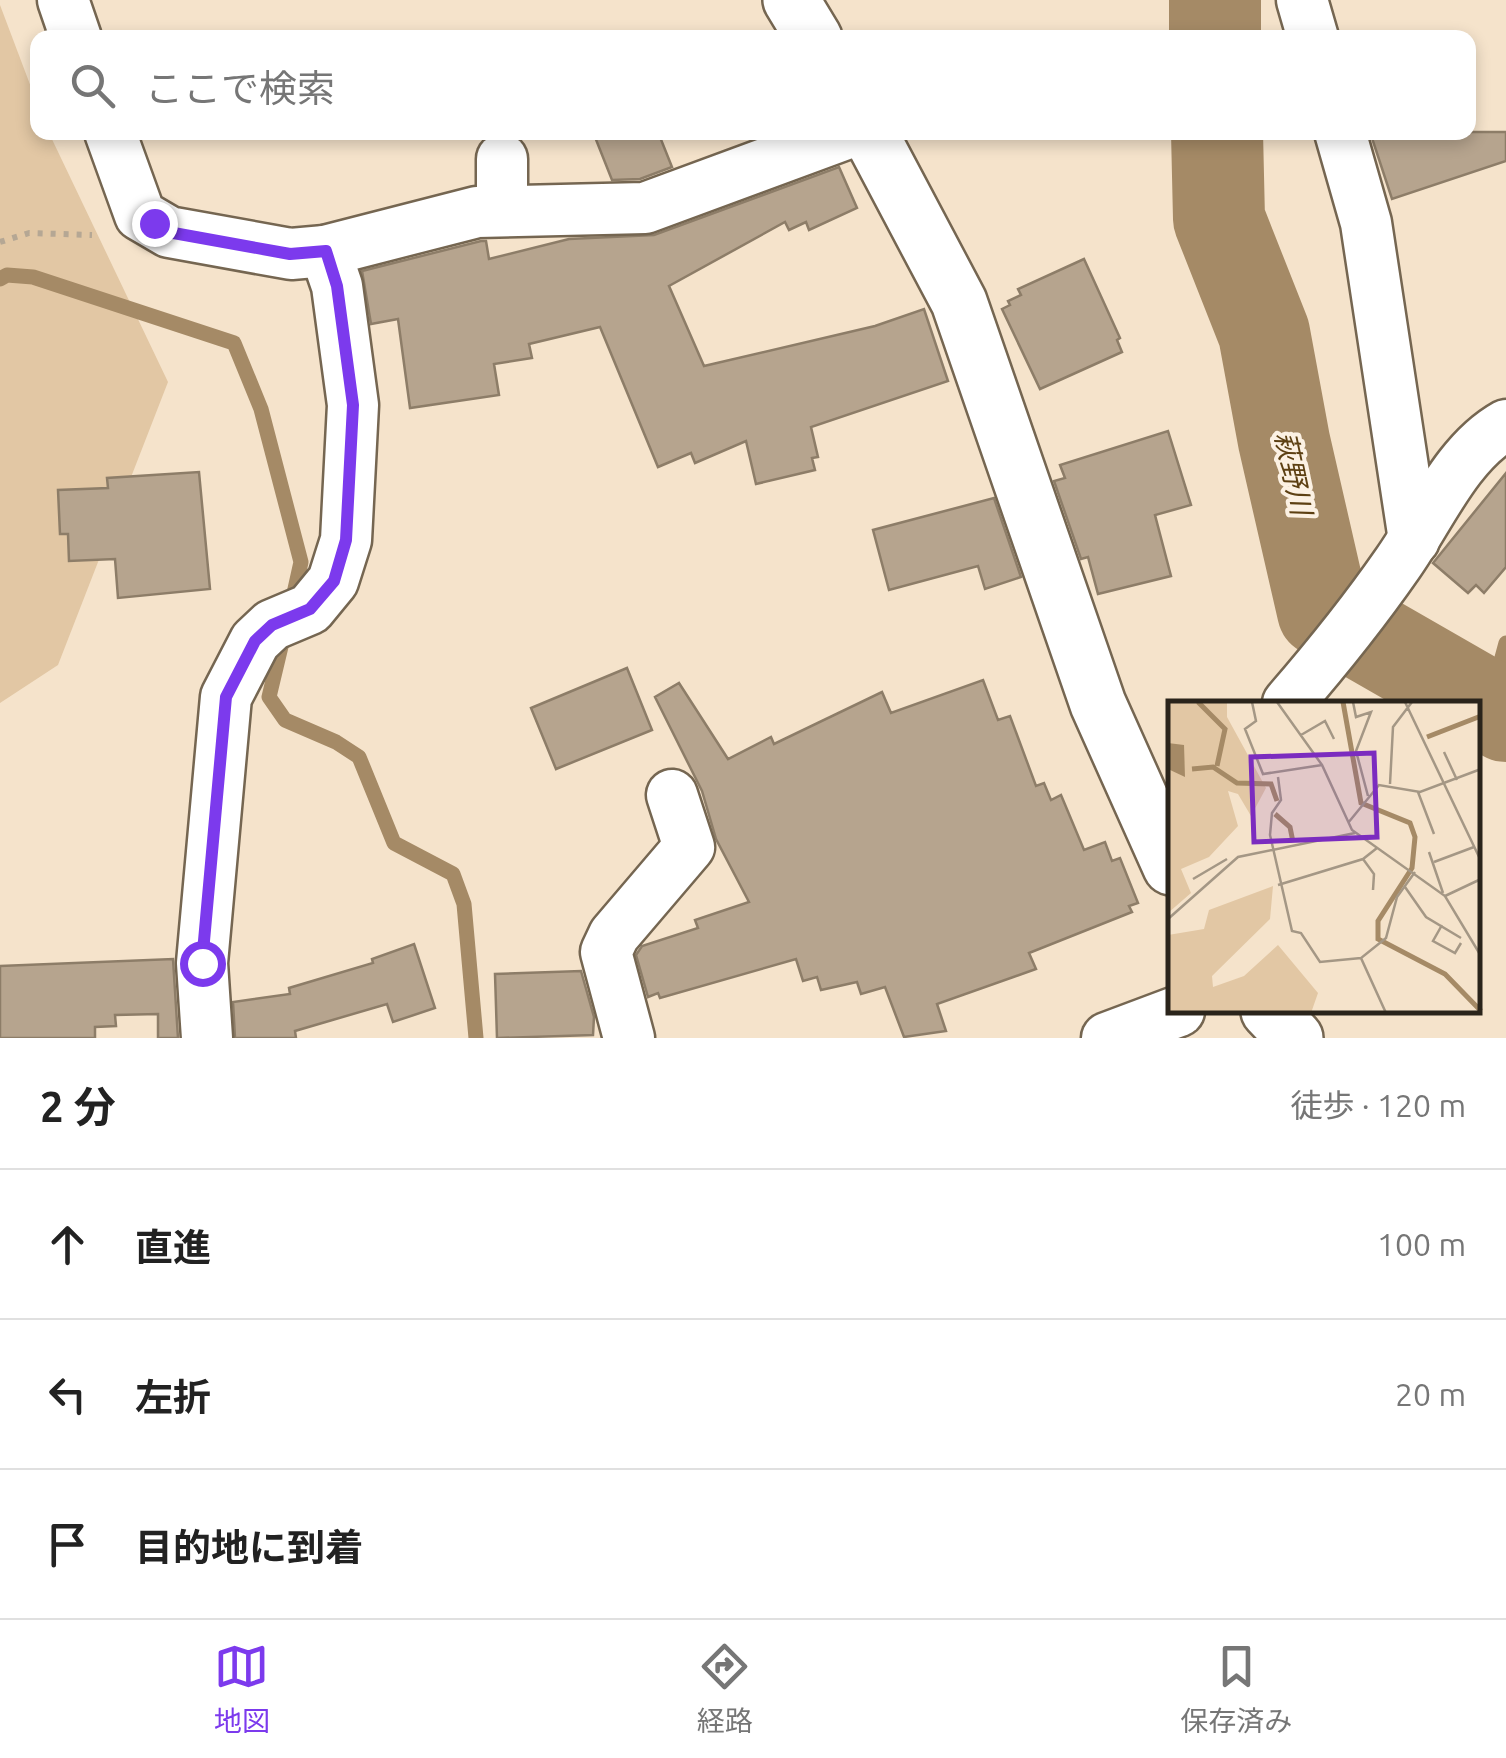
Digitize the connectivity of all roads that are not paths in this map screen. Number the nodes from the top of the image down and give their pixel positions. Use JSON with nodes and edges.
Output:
{"nodes":[{"id":1,"x":63,"y":0,"type":"edge"},
{"id":2,"x":790,"y":0,"type":"edge"},
{"id":3,"x":1302,"y":0,"type":"edge"},
{"id":4,"x":73,"y":30,"type":"edge"},
{"id":5,"x":809,"y":30,"type":"edge"},
{"id":6,"x":1311,"y":30,"type":"edge"},
{"id":7,"x":113,"y":140,"type":"edge"},
{"id":8,"x":829,"y":140,"type":"edge"},
{"id":9,"x":874,"y":140,"type":"edge"},
{"id":10,"x":1342,"y":140,"type":"edge"},
{"id":11,"x":502,"y":158,"type":"dead end"},
{"id":12,"x":502,"y":210,"type":"junction"},
{"id":13,"x":326,"y":251,"type":"junction"},
{"id":14,"x":1506,"y":425,"type":"edge"},
{"id":15,"x":1404,"y":554,"type":"junction"},
{"id":16,"x":1290,"y":701,"type":"edge"},
{"id":17,"x":672,"y":795,"type":"dead end"},
{"id":18,"x":1168,"y":852,"type":"edge"},
{"id":19,"x":1171,"y":1013,"type":"edge"},
{"id":20,"x":1272,"y":1013,"type":"edge"},
{"id":21,"x":207,"y":1038,"type":"edge"},
{"id":22,"x":630,"y":1038,"type":"edge"},
{"id":23,"x":1107,"y":1038,"type":"edge"},
{"id":24,"x":1294,"y":1038,"type":"edge"}],
"edges":[{"from":1,"to":4,"type":"street"},
{"from":2,"to":5,"type":"street"},
{"from":3,"to":6,"type":"street"},
{"from":7,"to":13,"type":"street"},
{"from":8,"to":12,"type":"street"},
{"from":9,"to":18,"type":"street"},
{"from":10,"to":15,"type":"street"},
{"from":11,"to":12,"type":"street"},
{"from":12,"to":13,"type":"street"},
{"from":13,"to":21,"type":"street"},
{"from":14,"to":15,"type":"street"},
{"from":15,"to":16,"type":"street"},
{"from":17,"to":22,"type":"street"},
{"from":19,"to":23,"type":"street"},
{"from":20,"to":24,"type":"street"}]}
